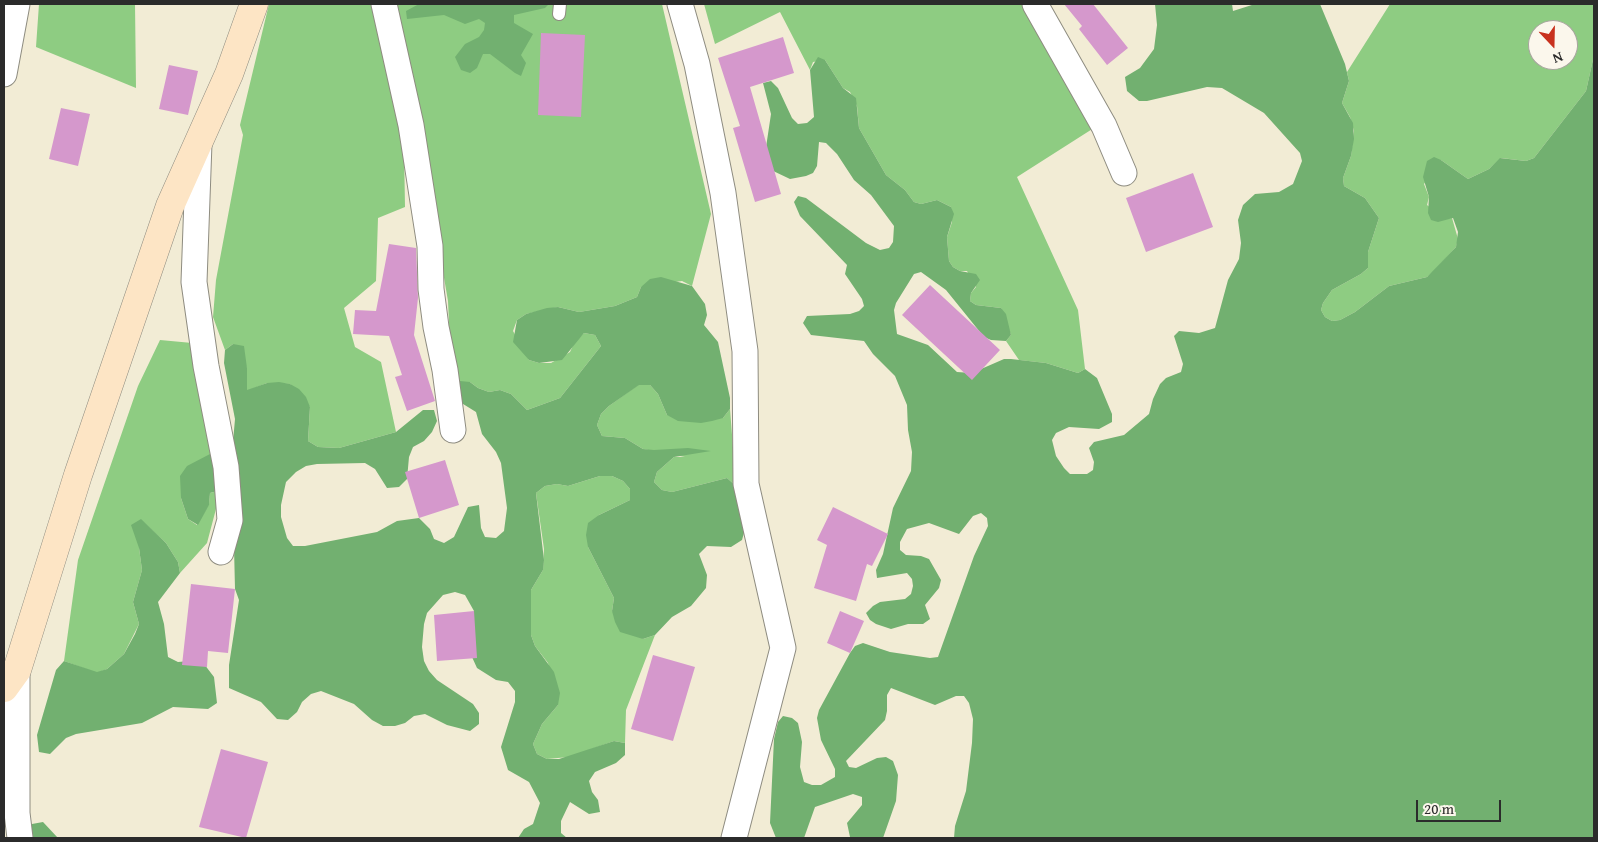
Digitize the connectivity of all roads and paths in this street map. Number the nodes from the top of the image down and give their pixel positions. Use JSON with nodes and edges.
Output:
{"nodes":[{"id":1,"x":18,"y":4,"type":"edge"},
{"id":2,"x":254,"y":4,"type":"edge"},
{"id":3,"x":384,"y":4,"type":"edge"},
{"id":4,"x":680,"y":4,"type":"edge"},
{"id":5,"x":1035,"y":4,"type":"edge"},
{"id":6,"x":4,"y":74,"type":"edge"},
{"id":7,"x":199,"y":143,"type":"junction"},
{"id":8,"x":1124,"y":173,"type":"dead end"},
{"id":9,"x":453,"y":430,"type":"dead end"},
{"id":10,"x":221,"y":552,"type":"dead end"},
{"id":11,"x":10,"y":679,"type":"edge"},
{"id":12,"x":20,"y":838,"type":"edge"},
{"id":13,"x":734,"y":838,"type":"edge"}],
"edges":[{"from":1,"to":6,"type":"street"},
{"from":2,"to":7,"type":"street"},
{"from":3,"to":9,"type":"street"},
{"from":4,"to":13,"type":"street"},
{"from":5,"to":8,"type":"street"},
{"from":7,"to":10,"type":"street"},
{"from":7,"to":11,"type":"street"},
{"from":11,"to":12,"type":"street"}]}
